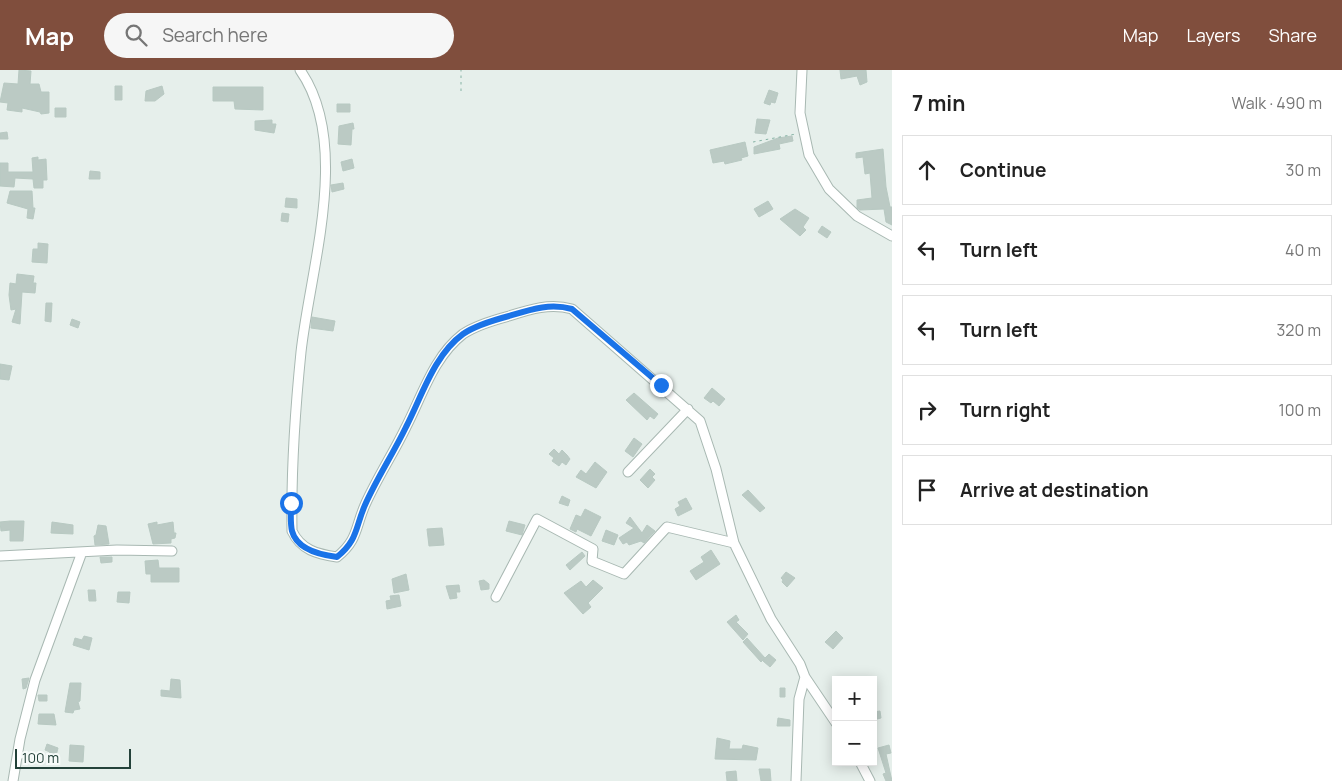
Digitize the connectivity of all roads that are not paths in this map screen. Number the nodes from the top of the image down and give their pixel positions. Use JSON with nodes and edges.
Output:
{"nodes":[{"id":1,"x":300,"y":70,"type":"edge"},
{"id":2,"x":802,"y":70,"type":"edge"},
{"id":3,"x":892,"y":236,"type":"edge"},
{"id":4,"x":688,"y":409,"type":"junction"},
{"id":5,"x":628,"y":472,"type":"dead end"},
{"id":6,"x":734,"y":543,"type":"junction"},
{"id":7,"x":172,"y":551,"type":"dead end"},
{"id":8,"x":82,"y":552,"type":"junction"},
{"id":9,"x":0,"y":556,"type":"edge"},
{"id":10,"x":496,"y":597,"type":"dead end"},
{"id":11,"x":805,"y":677,"type":"junction"},
{"id":12,"x":835,"y":721,"type":"edge"},
{"id":13,"x":862,"y":766,"type":"edge"},
{"id":14,"x":14,"y":781,"type":"edge"},
{"id":15,"x":796,"y":781,"type":"edge"},
{"id":16,"x":870,"y":781,"type":"edge"}],
"edges":[{"from":1,"to":4,"type":"street"},
{"from":2,"to":3,"type":"street"},
{"from":4,"to":5,"type":"street"},
{"from":4,"to":6,"type":"street"},
{"from":6,"to":10,"type":"street"},
{"from":6,"to":11,"type":"street"},
{"from":7,"to":8,"type":"street"},
{"from":8,"to":9,"type":"street"},
{"from":8,"to":14,"type":"street"},
{"from":11,"to":12,"type":"street"},
{"from":11,"to":15,"type":"street"},
{"from":13,"to":16,"type":"street"}]}
